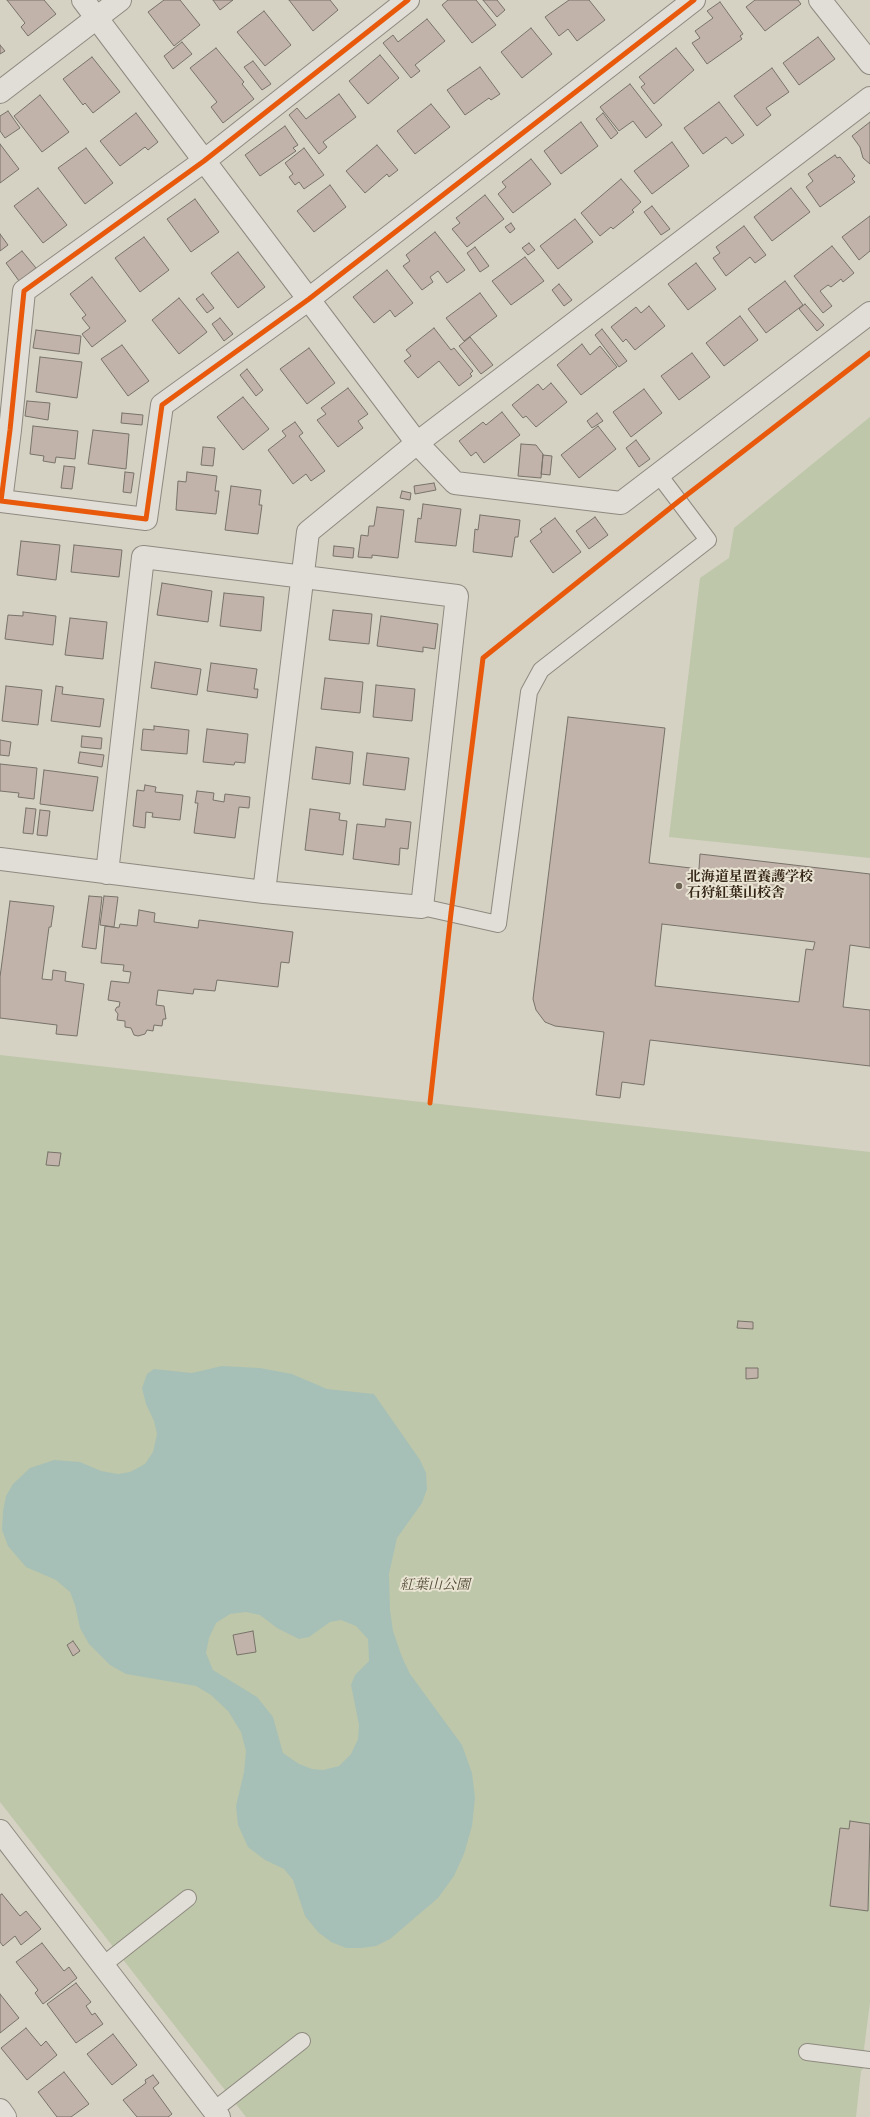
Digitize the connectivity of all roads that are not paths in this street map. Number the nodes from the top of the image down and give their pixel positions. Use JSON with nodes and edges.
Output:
{"nodes":[{"id":1,"x":83,"y":0,"type":"edge"},
{"id":2,"x":120,"y":0,"type":"edge"},
{"id":3,"x":408,"y":0,"type":"edge"},
{"id":4,"x":694,"y":0,"type":"edge"},
{"id":5,"x":820,"y":0,"type":"edge"},
{"id":6,"x":97,"y":18,"type":"junction"},
{"id":7,"x":870,"y":63,"type":"edge"},
{"id":8,"x":0,"y":92,"type":"edge"},
{"id":9,"x":870,"y":98,"type":"edge"},
{"id":10,"x":204,"y":161,"type":"junction"},
{"id":11,"x":309,"y":299,"type":"junction"},
{"id":12,"x":870,"y":313,"type":"edge"},
{"id":13,"x":5,"y":430,"type":"edge"},
{"id":14,"x":417,"y":443,"type":"junction"},
{"id":15,"x":659,"y":475,"type":"junction"},
{"id":16,"x":302,"y":576,"type":"junction"},
{"id":17,"x":0,"y":859,"type":"edge"},
{"id":18,"x":107,"y":873,"type":"junction"},
{"id":19,"x":264,"y":892,"type":"junction"},
{"id":20,"x":422,"y":907,"type":"junction"},
{"id":21,"x":0,"y":1831,"type":"edge"},
{"id":22,"x":188,"y":1898,"type":"dead end"},
{"id":23,"x":103,"y":1965,"type":"junction"},
{"id":24,"x":302,"y":2040,"type":"dead end"},
{"id":25,"x":807,"y":2052,"type":"dead end"},
{"id":26,"x":870,"y":2060,"type":"edge"},
{"id":27,"x":0,"y":2110,"type":"edge"},
{"id":28,"x":216,"y":2113,"type":"edge"},
{"id":29,"x":5,"y":2117,"type":"edge"}],
"edges":[{"from":1,"to":6,"type":"street"},
{"from":2,"to":6,"type":"street"},
{"from":3,"to":10,"type":"street"},
{"from":4,"to":11,"type":"street"},
{"from":5,"to":7,"type":"street"},
{"from":6,"to":8,"type":"street"},
{"from":6,"to":10,"type":"street"},
{"from":9,"to":14,"type":"street"},
{"from":10,"to":11,"type":"street"},
{"from":10,"to":13,"type":"street"},
{"from":11,"to":13,"type":"street"},
{"from":11,"to":14,"type":"street"},
{"from":12,"to":15,"type":"street"},
{"from":14,"to":15,"type":"street"},
{"from":14,"to":16,"type":"street"},
{"from":15,"to":20,"type":"lane"},
{"from":16,"to":18,"type":"street"},
{"from":16,"to":19,"type":"street"},
{"from":16,"to":20,"type":"street"},
{"from":17,"to":18,"type":"street"},
{"from":18,"to":19,"type":"street"},
{"from":19,"to":20,"type":"street"},
{"from":21,"to":23,"type":"street"},
{"from":22,"to":23,"type":"lane"},
{"from":23,"to":28,"type":"street"},
{"from":24,"to":28,"type":"lane"},
{"from":25,"to":26,"type":"lane"},
{"from":27,"to":29,"type":"street"}]}
